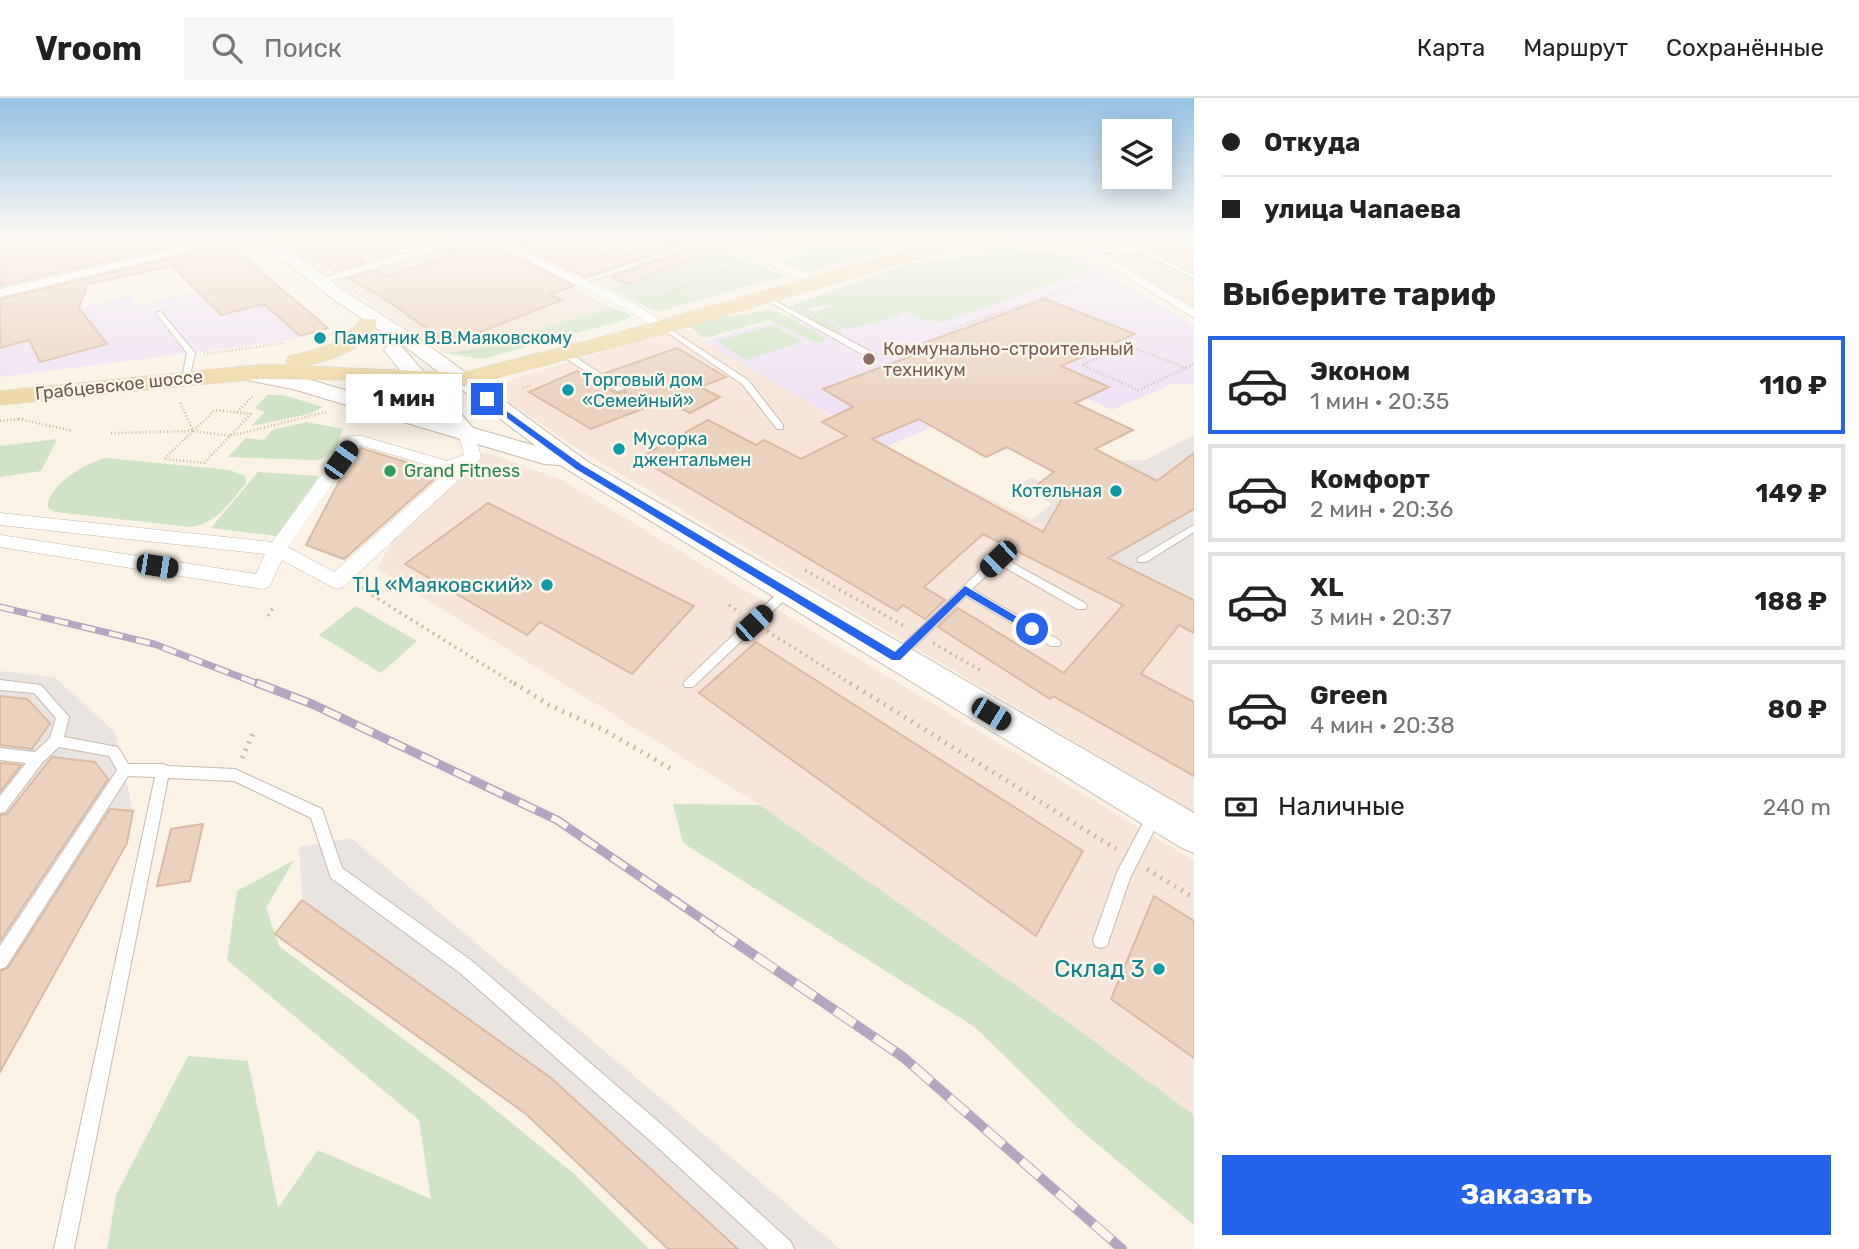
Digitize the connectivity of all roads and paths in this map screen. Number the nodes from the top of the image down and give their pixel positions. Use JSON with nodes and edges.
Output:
{"nodes":[{"id":1,"x":333,"y":292,"type":"edge"},
{"id":2,"x":601,"y":292,"type":"edge"},
{"id":3,"x":668,"y":292,"type":"edge"},
{"id":4,"x":787,"y":292,"type":"edge"},
{"id":5,"x":1059,"y":292,"type":"edge"},
{"id":6,"x":1158,"y":292,"type":"edge"},
{"id":7,"x":644,"y":298,"type":"dead end"},
{"id":8,"x":766,"y":298,"type":"junction"},
{"id":9,"x":343,"y":299,"type":"junction"},
{"id":10,"x":651,"y":301,"type":"junction"},
{"id":11,"x":159,"y":313,"type":"dead end"},
{"id":12,"x":1194,"y":314,"type":"edge"},
{"id":13,"x":661,"y":317,"type":"junction"},
{"id":14,"x":367,"y":323,"type":"junction"},
{"id":15,"x":954,"y":328,"type":"dead end"},
{"id":16,"x":565,"y":354,"type":"junction"},
{"id":17,"x":872,"y":356,"type":"dead end"},
{"id":18,"x":1194,"y":364,"type":"edge"},
{"id":19,"x":1186,"y":368,"type":"junction"},
{"id":20,"x":417,"y":376,"type":"junction"},
{"id":21,"x":461,"y":380,"type":"junction"},
{"id":22,"x":250,"y":384,"type":"junction"},
{"id":23,"x":189,"y":389,"type":"junction"},
{"id":24,"x":620,"y":390,"type":"dead end"},
{"id":25,"x":0,"y":398,"type":"edge"},
{"id":26,"x":329,"y":410,"type":"dead end"},
{"id":27,"x":237,"y":412,"type":"junction"},
{"id":28,"x":33,"y":417,"type":"dead end"},
{"id":29,"x":19,"y":419,"type":"junction"},
{"id":30,"x":0,"y":421,"type":"edge"},
{"id":31,"x":780,"y":427,"type":"dead end"},
{"id":32,"x":73,"y":431,"type":"dead end"},
{"id":33,"x":193,"y":431,"type":"junction"},
{"id":34,"x":466,"y":432,"type":"junction"},
{"id":35,"x":111,"y":433,"type":"dead end"},
{"id":36,"x":229,"y":436,"type":"junction"},
{"id":37,"x":473,"y":457,"type":"junction"},
{"id":38,"x":579,"y":467,"type":"junction"},
{"id":39,"x":8,"y":519,"type":"edge"},
{"id":40,"x":1194,"y":528,"type":"edge"},
{"id":41,"x":0,"y":541,"type":"edge"},
{"id":42,"x":277,"y":549,"type":"junction"},
{"id":43,"x":1142,"y":560,"type":"dead end"},
{"id":44,"x":342,"y":576,"type":"junction"},
{"id":45,"x":965,"y":590,"type":"junction"},
{"id":46,"x":787,"y":591,"type":"junction"},
{"id":47,"x":274,"y":606,"type":"dead end"},
{"id":48,"x":1081,"y":606,"type":"dead end"},
{"id":49,"x":268,"y":616,"type":"dead end"},
{"id":50,"x":754,"y":623,"type":"junction"},
{"id":51,"x":1055,"y":643,"type":"dead end"},
{"id":52,"x":896,"y":657,"type":"junction"},
{"id":53,"x":689,"y":684,"type":"dead end"},
{"id":54,"x":0,"y":685,"type":"edge"},
{"id":55,"x":253,"y":733,"type":"dead end"},
{"id":56,"x":56,"y":741,"type":"junction"},
{"id":57,"x":0,"y":754,"type":"edge"},
{"id":58,"x":38,"y":758,"type":"junction"},
{"id":59,"x":671,"y":769,"type":"dead end"},
{"id":60,"x":124,"y":770,"type":"junction"},
{"id":61,"x":163,"y":770,"type":"junction"},
{"id":62,"x":235,"y":775,"type":"junction"},
{"id":63,"x":0,"y":807,"type":"edge"},
{"id":64,"x":1157,"y":812,"type":"junction"},
{"id":65,"x":1194,"y":834,"type":"edge"},
{"id":66,"x":1132,"y":859,"type":"junction"},
{"id":67,"x":1194,"y":898,"type":"edge"},
{"id":68,"x":1101,"y":940,"type":"dead end"},
{"id":69,"x":0,"y":961,"type":"edge"},
{"id":70,"x":64,"y":1249,"type":"edge"},
{"id":71,"x":784,"y":1249,"type":"edge"}],
"edges":[{"from":1,"to":9,"type":"main road"},
{"from":2,"to":13,"type":"street"},
{"from":3,"to":10,"type":"path"},
{"from":4,"to":8,"type":"main road"},
{"from":5,"to":15,"type":"path"},
{"from":6,"to":12,"type":"street"},
{"from":7,"to":10,"type":"path"},
{"from":8,"to":13,"type":"main road"},
{"from":8,"to":17,"type":"lane"},
{"from":9,"to":14,"type":"main road"},
{"from":9,"to":21,"type":"main road"},
{"from":10,"to":13,"type":"path"},
{"from":11,"to":23,"type":"lane"},
{"from":13,"to":16,"type":"main road"},
{"from":13,"to":31,"type":"lane"},
{"from":14,"to":20,"type":"main road"},
{"from":14,"to":22,"type":"main road"},
{"from":16,"to":21,"type":"main road"},
{"from":16,"to":24,"type":"lane"},
{"from":18,"to":19,"type":"path"},
{"from":19,"to":19,"type":"path"},
{"from":20,"to":21,"type":"main road"},
{"from":20,"to":22,"type":"main road"},
{"from":20,"to":34,"type":"main road"},
{"from":21,"to":38,"type":"main road"},
{"from":22,"to":23,"type":"main road","name":"Грабцевское шоссе"},
{"from":22,"to":27,"type":"path"},
{"from":22,"to":34,"type":"main road","name":"Грабцевское шоссе"},
{"from":23,"to":25,"type":"main road","name":"Грабцевское шоссе"},
{"from":23,"to":33,"type":"path"},
{"from":26,"to":36,"type":"path"},
{"from":27,"to":33,"type":"path"},
{"from":27,"to":36,"type":"path"},
{"from":28,"to":29,"type":"path"},
{"from":29,"to":30,"type":"path"},
{"from":29,"to":32,"type":"path"},
{"from":33,"to":35,"type":"path"},
{"from":33,"to":36,"type":"path"},
{"from":33,"to":36,"type":"path"},
{"from":34,"to":37,"type":"street"},
{"from":34,"to":38,"type":"main road","name":"Грабцевское шоссе"},
{"from":37,"to":42,"type":"street"},
{"from":37,"to":44,"type":"street"},
{"from":38,"to":46,"type":"main road"},
{"from":39,"to":41,"type":"street"},
{"from":39,"to":42,"type":"street"},
{"from":40,"to":43,"type":"lane"},
{"from":41,"to":42,"type":"street"},
{"from":42,"to":44,"type":"street"},
{"from":44,"to":59,"type":"path"},
{"from":45,"to":48,"type":"lane"},
{"from":45,"to":51,"type":"lane"},
{"from":45,"to":52,"type":"lane"},
{"from":46,"to":50,"type":"lane"},
{"from":46,"to":52,"type":"main road"},
{"from":47,"to":49,"type":"path"},
{"from":50,"to":53,"type":"lane"},
{"from":50,"to":66,"type":"path"},
{"from":52,"to":64,"type":"main road"},
{"from":54,"to":56,"type":"lane"},
{"from":55,"to":62,"type":"path"},
{"from":56,"to":58,"type":"lane"},
{"from":56,"to":60,"type":"lane"},
{"from":57,"to":58,"type":"lane"},
{"from":58,"to":63,"type":"lane"},
{"from":60,"to":61,"type":"lane"},
{"from":60,"to":69,"type":"lane"},
{"from":61,"to":62,"type":"lane"},
{"from":61,"to":70,"type":"lane"},
{"from":62,"to":71,"type":"lane"},
{"from":64,"to":65,"type":"main road"},
{"from":64,"to":66,"type":"lane"},
{"from":66,"to":67,"type":"path"},
{"from":66,"to":68,"type":"lane"}]}
